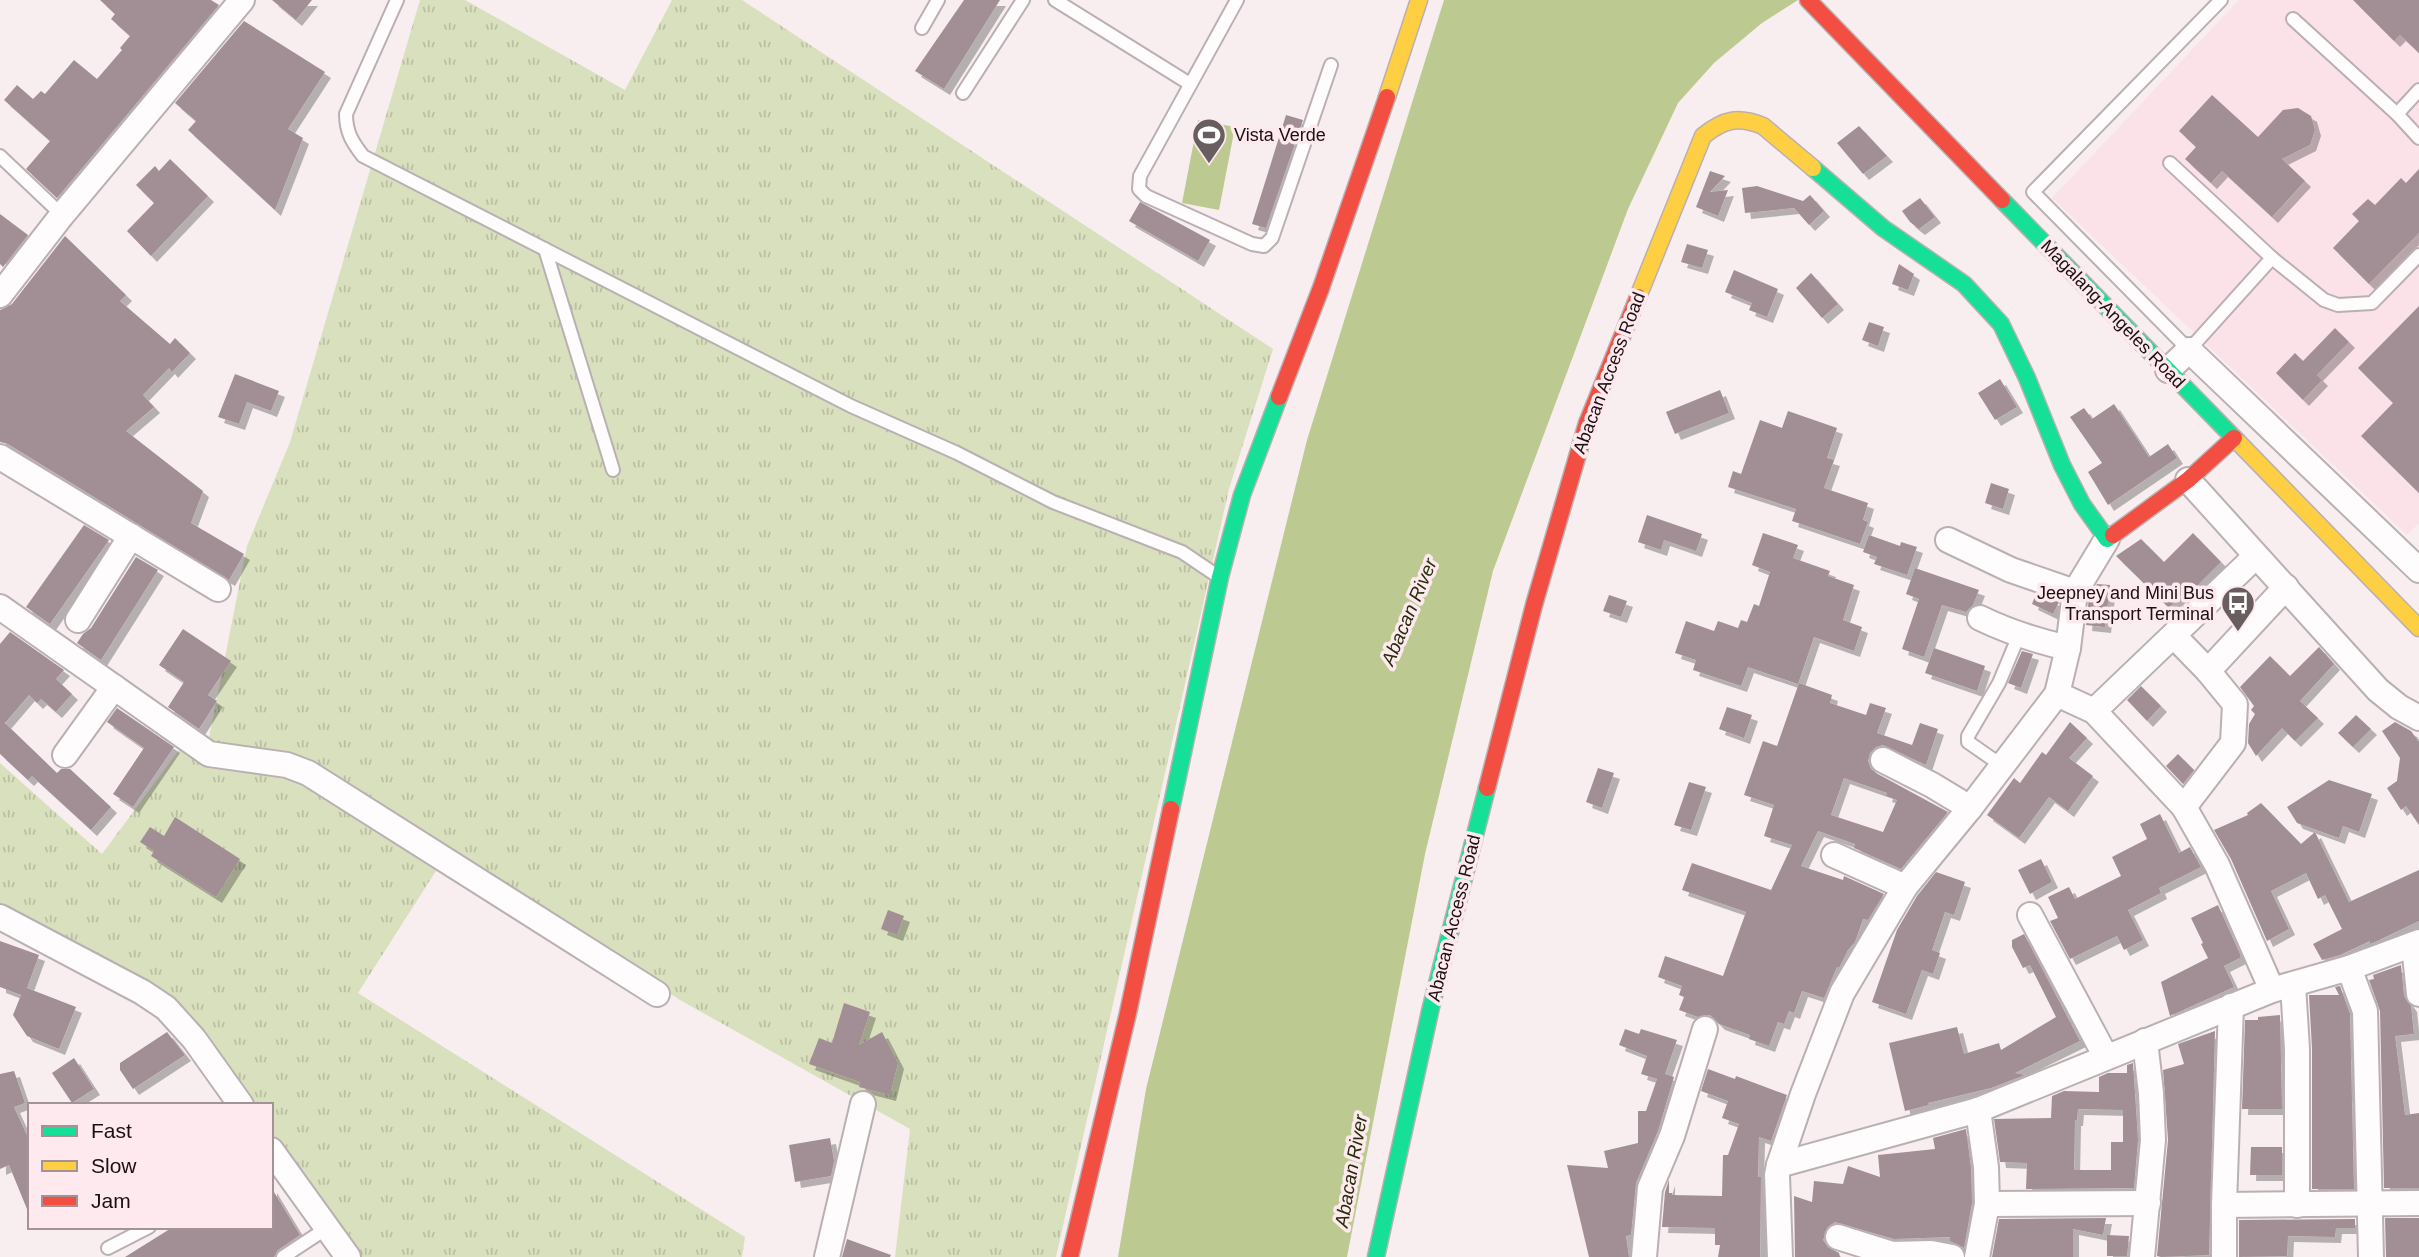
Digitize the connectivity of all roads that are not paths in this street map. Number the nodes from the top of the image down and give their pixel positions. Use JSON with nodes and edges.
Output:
{"nodes":[{"id":1,"x":242,"y":0,"type":"edge"},
{"id":2,"x":397,"y":0,"type":"edge"},
{"id":3,"x":938,"y":0,"type":"edge"},
{"id":4,"x":1023,"y":0,"type":"edge"},
{"id":5,"x":1055,"y":0,"type":"edge"},
{"id":6,"x":1237,"y":0,"type":"edge"},
{"id":7,"x":1419,"y":0,"type":"edge"},
{"id":8,"x":1808,"y":0,"type":"edge"},
{"id":9,"x":2221,"y":0,"type":"edge"},
{"id":10,"x":2293,"y":19,"type":"dead end"},
{"id":11,"x":922,"y":28,"type":"dead end"},
{"id":12,"x":1331,"y":65,"type":"dead end"},
{"id":13,"x":1190,"y":84,"type":"junction"},
{"id":14,"x":2419,"y":90,"type":"edge"},
{"id":15,"x":962,"y":93,"type":"dead end"},
{"id":16,"x":2397,"y":114,"type":"junction"},
{"id":17,"x":2419,"y":138,"type":"edge"},
{"id":18,"x":0,"y":156,"type":"edge"},
{"id":19,"x":2170,"y":163,"type":"dead end"},
{"id":20,"x":62,"y":215,"type":"junction"},
{"id":21,"x":545,"y":248,"type":"junction"},
{"id":22,"x":2419,"y":255,"type":"edge"},
{"id":23,"x":2272,"y":258,"type":"junction"},
{"id":24,"x":0,"y":295,"type":"edge"},
{"id":25,"x":2189,"y":350,"type":"junction"},
{"id":26,"x":2168,"y":370,"type":"junction"},
{"id":27,"x":2234,"y":438,"type":"junction"},
{"id":28,"x":0,"y":457,"type":"edge"},
{"id":29,"x":613,"y":470,"type":"dead end"},
{"id":30,"x":2188,"y":480,"type":"junction"},
{"id":31,"x":131,"y":536,"type":"junction"},
{"id":32,"x":2107,"y":539,"type":"junction"},
{"id":33,"x":1948,"y":540,"type":"dead end"},
{"id":34,"x":2256,"y":556,"type":"junction"},
{"id":35,"x":2416,"y":561,"type":"edge"},
{"id":36,"x":1220,"y":577,"type":"junction"},
{"id":37,"x":2286,"y":587,"type":"junction"},
{"id":38,"x":218,"y":589,"type":"dead end"},
{"id":39,"x":2074,"y":592,"type":"junction"},
{"id":40,"x":0,"y":607,"type":"edge"},
{"id":41,"x":1980,"y":618,"type":"dead end"},
{"id":42,"x":78,"y":620,"type":"dead end"},
{"id":43,"x":2419,"y":628,"type":"edge"},
{"id":44,"x":2019,"y":635,"type":"junction"},
{"id":45,"x":2174,"y":636,"type":"junction"},
{"id":46,"x":2068,"y":648,"type":"junction"},
{"id":47,"x":2208,"y":671,"type":"junction"},
{"id":48,"x":114,"y":687,"type":"junction"},
{"id":49,"x":2057,"y":694,"type":"junction"},
{"id":50,"x":2094,"y":711,"type":"junction"},
{"id":51,"x":2419,"y":718,"type":"edge"},
{"id":52,"x":65,"y":755,"type":"dead end"},
{"id":53,"x":1883,"y":760,"type":"dead end"},
{"id":54,"x":2001,"y":765,"type":"junction"},
{"id":55,"x":2184,"y":807,"type":"junction"},
{"id":56,"x":1970,"y":808,"type":"junction"},
{"id":57,"x":1834,"y":855,"type":"dead end"},
{"id":58,"x":1905,"y":887,"type":"junction"},
{"id":59,"x":2029,"y":915,"type":"dead end"},
{"id":60,"x":0,"y":917,"type":"edge"},
{"id":61,"x":2416,"y":944,"type":"edge"},
{"id":62,"x":2349,"y":968,"type":"junction"},
{"id":63,"x":2283,"y":987,"type":"junction"},
{"id":64,"x":657,"y":994,"type":"dead end"},
{"id":65,"x":2419,"y":994,"type":"edge"},
{"id":66,"x":2231,"y":1006,"type":"junction"},
{"id":67,"x":1705,"y":1029,"type":"dead end"},
{"id":68,"x":2145,"y":1041,"type":"junction"},
{"id":69,"x":2106,"y":1057,"type":"junction"},
{"id":70,"x":240,"y":1103,"type":"edge"},
{"id":71,"x":863,"y":1104,"type":"dead end"},
{"id":72,"x":1978,"y":1110,"type":"junction"},
{"id":73,"x":273,"y":1153,"type":"edge"},
{"id":74,"x":1779,"y":1165,"type":"junction"},
{"id":75,"x":2148,"y":1203,"type":"junction"},
{"id":76,"x":2419,"y":1203,"type":"edge"},
{"id":77,"x":1987,"y":1204,"type":"junction"},
{"id":78,"x":2370,"y":1204,"type":"junction"},
{"id":79,"x":2224,"y":1205,"type":"junction"},
{"id":80,"x":2297,"y":1205,"type":"junction"},
{"id":81,"x":327,"y":1228,"type":"junction"},
{"id":82,"x":145,"y":1229,"type":"edge"},
{"id":83,"x":1838,"y":1237,"type":"dead end"},
{"id":84,"x":108,"y":1248,"type":"dead end"},
{"id":85,"x":283,"y":1257,"type":"edge"},
{"id":86,"x":348,"y":1257,"type":"edge"},
{"id":87,"x":827,"y":1257,"type":"edge"},
{"id":88,"x":1070,"y":1257,"type":"edge"},
{"id":89,"x":1376,"y":1257,"type":"edge"},
{"id":90,"x":1644,"y":1257,"type":"edge"},
{"id":91,"x":1780,"y":1257,"type":"edge"},
{"id":92,"x":1952,"y":1257,"type":"edge"},
{"id":93,"x":1977,"y":1257,"type":"edge"},
{"id":94,"x":2142,"y":1257,"type":"edge"},
{"id":95,"x":2224,"y":1257,"type":"edge"},
{"id":96,"x":2371,"y":1257,"type":"edge"}],
"edges":[{"from":1,"to":20,"type":"street"},
{"from":2,"to":21,"type":"lane"},
{"from":3,"to":11,"type":"lane"},
{"from":4,"to":15,"type":"lane"},
{"from":5,"to":13,"type":"lane"},
{"from":6,"to":13,"type":"lane"},
{"from":7,"to":36,"type":"street"},
{"from":8,"to":26,"type":"street","name":"Magalang-Angeles Road"},
{"from":9,"to":25,"type":"lane"},
{"from":10,"to":16,"type":"lane"},
{"from":12,"to":13,"type":"lane"},
{"from":14,"to":16,"type":"lane"},
{"from":16,"to":17,"type":"lane"},
{"from":18,"to":20,"type":"lane"},
{"from":19,"to":23,"type":"lane"},
{"from":20,"to":24,"type":"street"},
{"from":21,"to":29,"type":"lane"},
{"from":21,"to":36,"type":"lane"},
{"from":22,"to":23,"type":"lane"},
{"from":23,"to":25,"type":"lane"},
{"from":25,"to":26,"type":"street"},
{"from":25,"to":35,"type":"street"},
{"from":26,"to":27,"type":"street","name":"Magalang-Angeles Road"},
{"from":27,"to":30,"type":"street"},
{"from":27,"to":43,"type":"street","name":"Magalang-Angeles Road"},
{"from":28,"to":31,"type":"street"},
{"from":30,"to":32,"type":"street"},
{"from":30,"to":34,"type":"street"},
{"from":31,"to":38,"type":"street"},
{"from":31,"to":42,"type":"street"},
{"from":32,"to":39,"type":"street"},
{"from":32,"to":89,"type":"street","name":"Abacan Access Road"},
{"from":33,"to":39,"type":"street"},
{"from":34,"to":37,"type":"street"},
{"from":34,"to":45,"type":"street"},
{"from":36,"to":88,"type":"street"},
{"from":37,"to":47,"type":"street"},
{"from":37,"to":51,"type":"street"},
{"from":39,"to":46,"type":"street"},
{"from":40,"to":48,"type":"street"},
{"from":41,"to":44,"type":"street"},
{"from":44,"to":46,"type":"street"},
{"from":44,"to":54,"type":"lane"},
{"from":45,"to":47,"type":"street"},
{"from":45,"to":50,"type":"street"},
{"from":46,"to":49,"type":"street"},
{"from":47,"to":55,"type":"street"},
{"from":48,"to":52,"type":"street"},
{"from":48,"to":64,"type":"street"},
{"from":49,"to":50,"type":"street"},
{"from":49,"to":54,"type":"street"},
{"from":50,"to":55,"type":"street"},
{"from":53,"to":56,"type":"street"},
{"from":54,"to":56,"type":"street"},
{"from":55,"to":63,"type":"street"},
{"from":56,"to":58,"type":"street"},
{"from":57,"to":58,"type":"street"},
{"from":58,"to":74,"type":"street"},
{"from":59,"to":69,"type":"street"},
{"from":60,"to":70,"type":"street"},
{"from":61,"to":62,"type":"street"},
{"from":61,"to":65,"type":"street"},
{"from":62,"to":63,"type":"street"},
{"from":62,"to":78,"type":"street"},
{"from":63,"to":66,"type":"street"},
{"from":63,"to":80,"type":"street"},
{"from":66,"to":68,"type":"street"},
{"from":66,"to":79,"type":"street"},
{"from":67,"to":90,"type":"street"},
{"from":68,"to":69,"type":"street"},
{"from":68,"to":75,"type":"street"},
{"from":69,"to":72,"type":"street"},
{"from":71,"to":87,"type":"street"},
{"from":72,"to":74,"type":"street"},
{"from":72,"to":77,"type":"street"},
{"from":73,"to":81,"type":"street"},
{"from":74,"to":91,"type":"street"},
{"from":75,"to":77,"type":"street"},
{"from":75,"to":94,"type":"street"},
{"from":76,"to":78,"type":"street"},
{"from":77,"to":93,"type":"street"},
{"from":78,"to":80,"type":"street"},
{"from":78,"to":96,"type":"street"},
{"from":79,"to":80,"type":"street"},
{"from":79,"to":95,"type":"street"},
{"from":81,"to":85,"type":"lane"},
{"from":81,"to":86,"type":"street"},
{"from":82,"to":84,"type":"lane"},
{"from":83,"to":92,"type":"street"}]}
